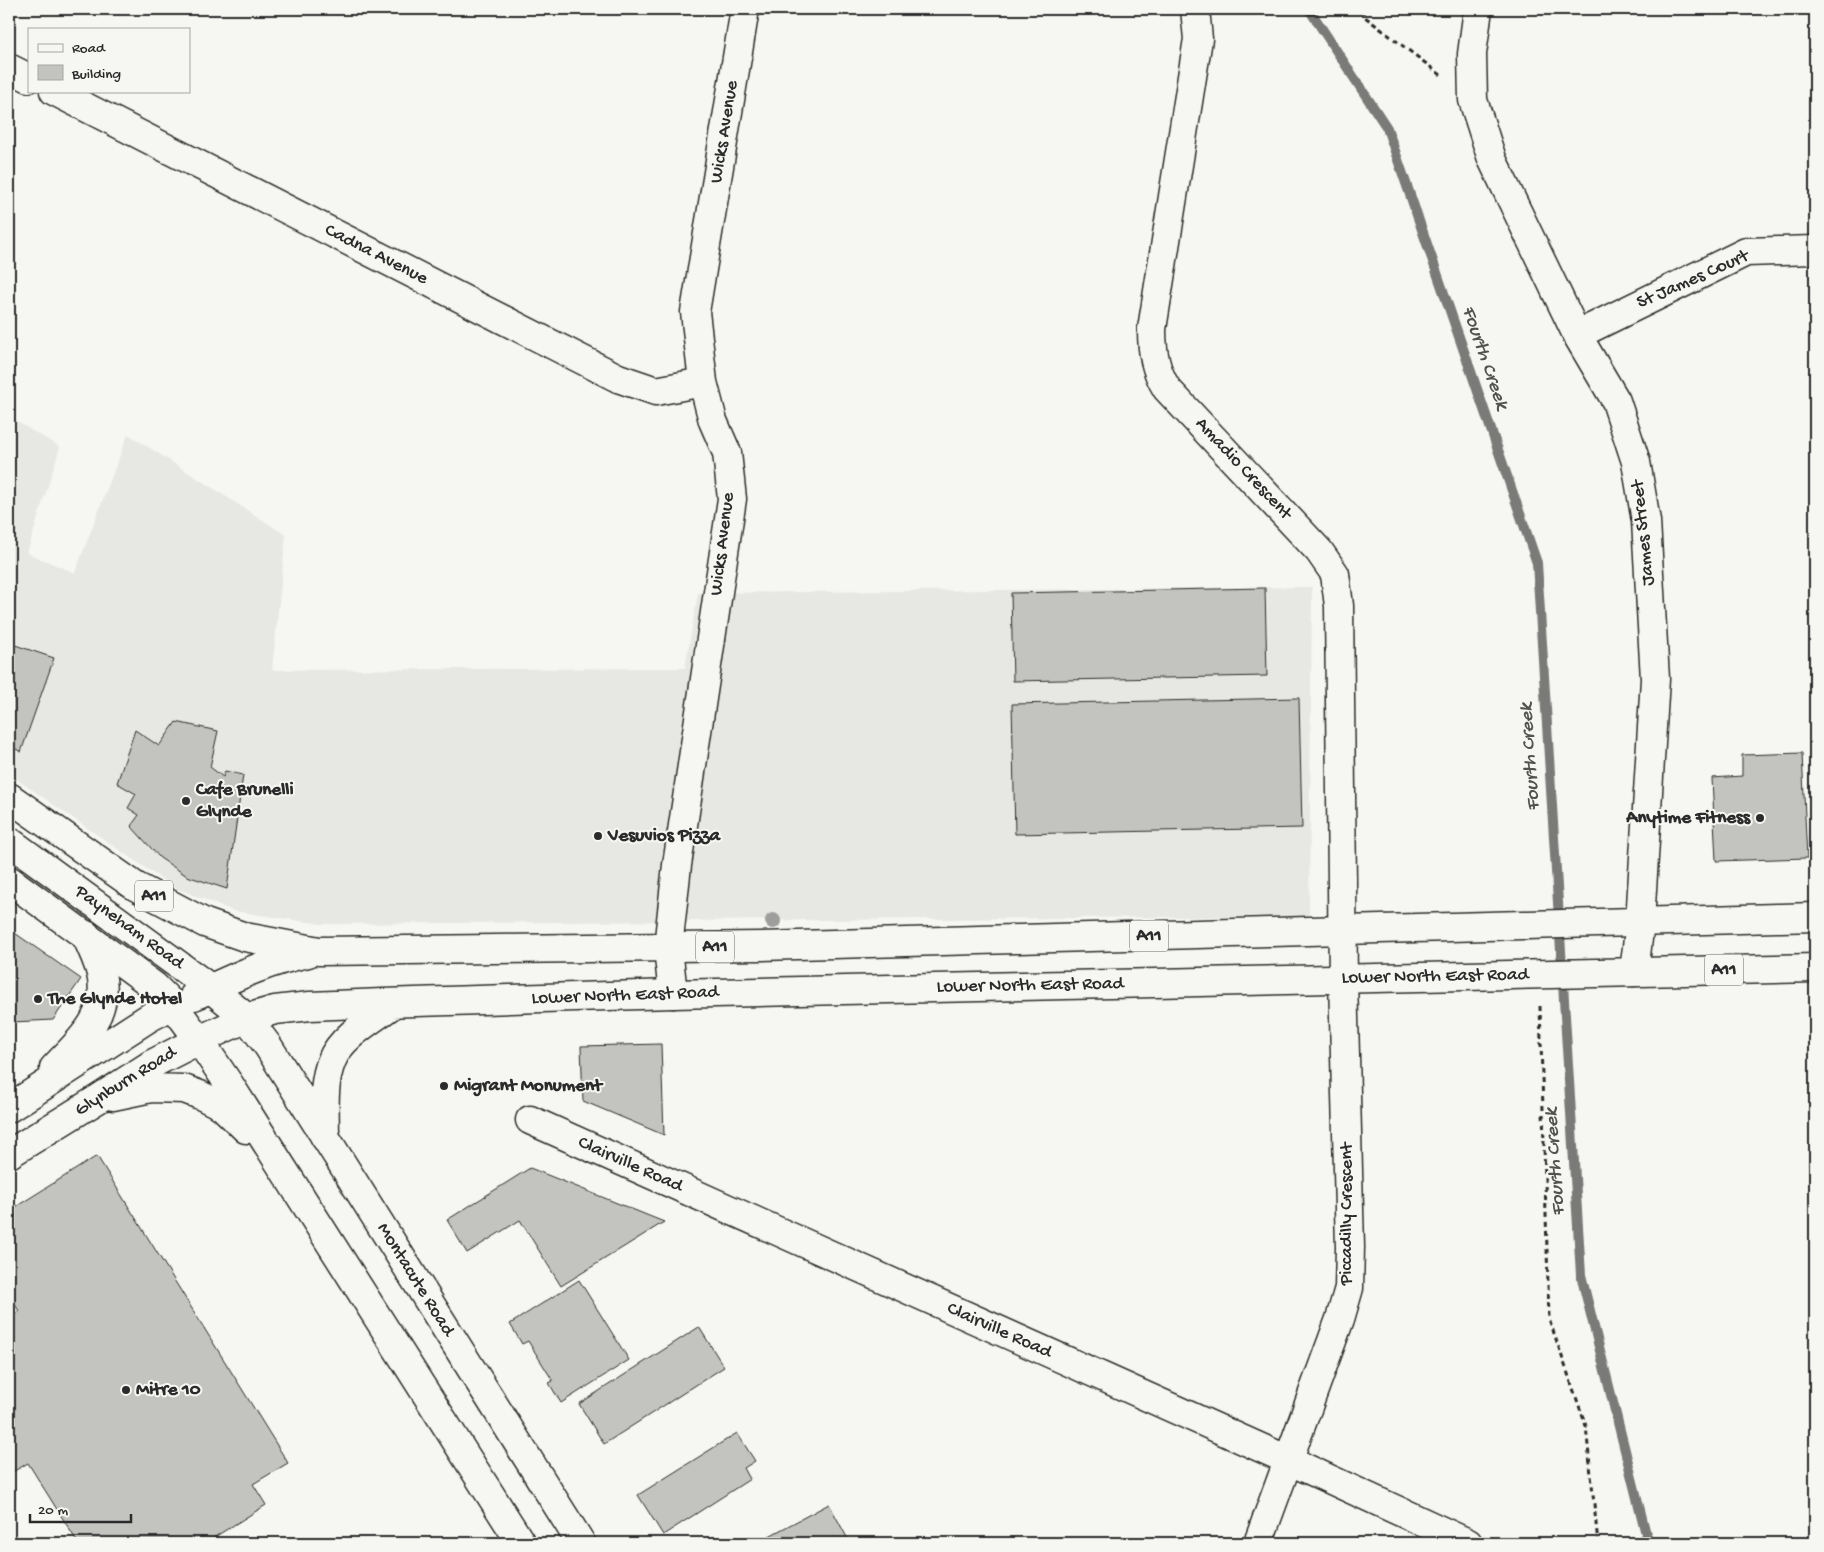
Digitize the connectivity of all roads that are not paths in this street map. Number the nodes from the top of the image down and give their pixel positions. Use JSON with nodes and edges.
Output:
{"nodes":[{"id":1,"x":745,"y":9,"type":"edge"},
{"id":2,"x":1195,"y":9,"type":"edge"},
{"id":3,"x":1478,"y":9,"type":"edge"},
{"id":4,"x":9,"y":68,"type":"edge"},
{"id":5,"x":28,"y":78,"type":"edge"},
{"id":6,"x":56,"y":92,"type":"edge"},
{"id":7,"x":1815,"y":250,"type":"edge"},
{"id":8,"x":1577,"y":335,"type":"junction"},
{"id":9,"x":703,"y":382,"type":"junction"},
{"id":10,"x":9,"y":798,"type":"edge"},
{"id":11,"x":9,"y":842,"type":"edge"},
{"id":12,"x":9,"y":880,"type":"edge"},
{"id":13,"x":1815,"y":917,"type":"edge"},
{"id":14,"x":1640,"y":922,"type":"junction"},
{"id":15,"x":1342,"y":930,"type":"junction"},
{"id":16,"x":86,"y":935,"type":"junction"},
{"id":17,"x":668,"y":948,"type":"junction"},
{"id":18,"x":319,"y":951,"type":"junction"},
{"id":19,"x":1815,"y":968,"type":"edge"},
{"id":20,"x":1634,"y":972,"type":"junction"},
{"id":21,"x":1343,"y":979,"type":"junction"},
{"id":22,"x":210,"y":988,"type":"junction"},
{"id":23,"x":673,"y":994,"type":"junction"},
{"id":24,"x":394,"y":1003,"type":"junction"},
{"id":25,"x":173,"y":1005,"type":"junction"},
{"id":26,"x":247,"y":1018,"type":"junction"},
{"id":27,"x":199,"y":1040,"type":"junction"},
{"id":28,"x":98,"y":1099,"type":"junction"},
{"id":29,"x":19,"y":1101,"type":"edge"},
{"id":30,"x":530,"y":1120,"type":"dead end"},
{"id":31,"x":325,"y":1137,"type":"junction"},
{"id":32,"x":9,"y":1154,"type":"edge"},
{"id":33,"x":276,"y":1158,"type":"junction"},
{"id":34,"x":1288,"y":1460,"type":"junction"},
{"id":35,"x":521,"y":1543,"type":"edge"},
{"id":36,"x":581,"y":1543,"type":"edge"},
{"id":37,"x":1258,"y":1543,"type":"edge"},
{"id":38,"x":1468,"y":1543,"type":"edge"}],
"edges":[{"from":1,"to":9,"type":"main road","name":"Wicks Avenue"},
{"from":2,"to":15,"type":"main road","name":"Amadio Crescent"},
{"from":3,"to":8,"type":"main road","name":"James Street"},
{"from":4,"to":5,"type":"main road"},
{"from":6,"to":9,"type":"main road","name":"Cadna Avenue"},
{"from":7,"to":8,"type":"main road","name":"St James Court"},
{"from":8,"to":14,"type":"main road","name":"James Street"},
{"from":9,"to":17,"type":"main road","name":"Wicks Avenue"},
{"from":10,"to":18,"type":"main road","number":"A11"},
{"from":11,"to":22,"type":"main road","name":"Payneham Road"},
{"from":12,"to":16,"type":"main road","name":"Payneham Road"},
{"from":13,"to":14,"type":"main road","number":"A11"},
{"from":14,"to":15,"type":"main road","number":"A11"},
{"from":14,"to":20,"type":"main road","name":"James Street"},
{"from":15,"to":17,"type":"main road","number":"A11"},
{"from":15,"to":21,"type":"main road","name":"Piccadilly Crescent"},
{"from":16,"to":25,"type":"main road","name":"Payneham Road"},
{"from":16,"to":29,"type":"main road"},
{"from":17,"to":18,"type":"main road","number":"A11"},
{"from":17,"to":23,"type":"main road","name":"Wicks Avenue"},
{"from":18,"to":22,"type":"main road"},
{"from":19,"to":20,"type":"main road","name":"Lower North East Road","number":"A11"},
{"from":20,"to":21,"type":"main road","name":"Lower North East Road","number":"A11"},
{"from":21,"to":23,"type":"main road","name":"Lower North East Road","number":"A11"},
{"from":21,"to":34,"type":"main road","name":"Piccadilly Crescent"},
{"from":22,"to":25,"type":"main road"},
{"from":22,"to":26,"type":"main road","name":"Payneham Road"},
{"from":23,"to":24,"type":"main road","name":"Lower North East Road","number":"A11"},
{"from":24,"to":26,"type":"main road","name":"Lower North East Road","number":"A11"},
{"from":24,"to":31,"type":"main road"},
{"from":25,"to":27,"type":"main road","name":"Payneham Road"},
{"from":25,"to":29,"type":"main road"},
{"from":26,"to":27,"type":"main road","name":"Glynburn Road","number":"A11"},
{"from":26,"to":31,"type":"main road","name":"Montacute Road"},
{"from":27,"to":28,"type":"main road","name":"Glynburn Road"},
{"from":27,"to":33,"type":"main road"},
{"from":28,"to":32,"type":"main road","name":"Glynburn Road"},
{"from":28,"to":33,"type":"main road"},
{"from":30,"to":34,"type":"main road","name":"Clairville Road"},
{"from":31,"to":36,"type":"main road","name":"Montacute Road"},
{"from":33,"to":35,"type":"main road"},
{"from":34,"to":37,"type":"main road","name":"Piccadilly Crescent"},
{"from":34,"to":38,"type":"main road","name":"Clairville Road"}]}
